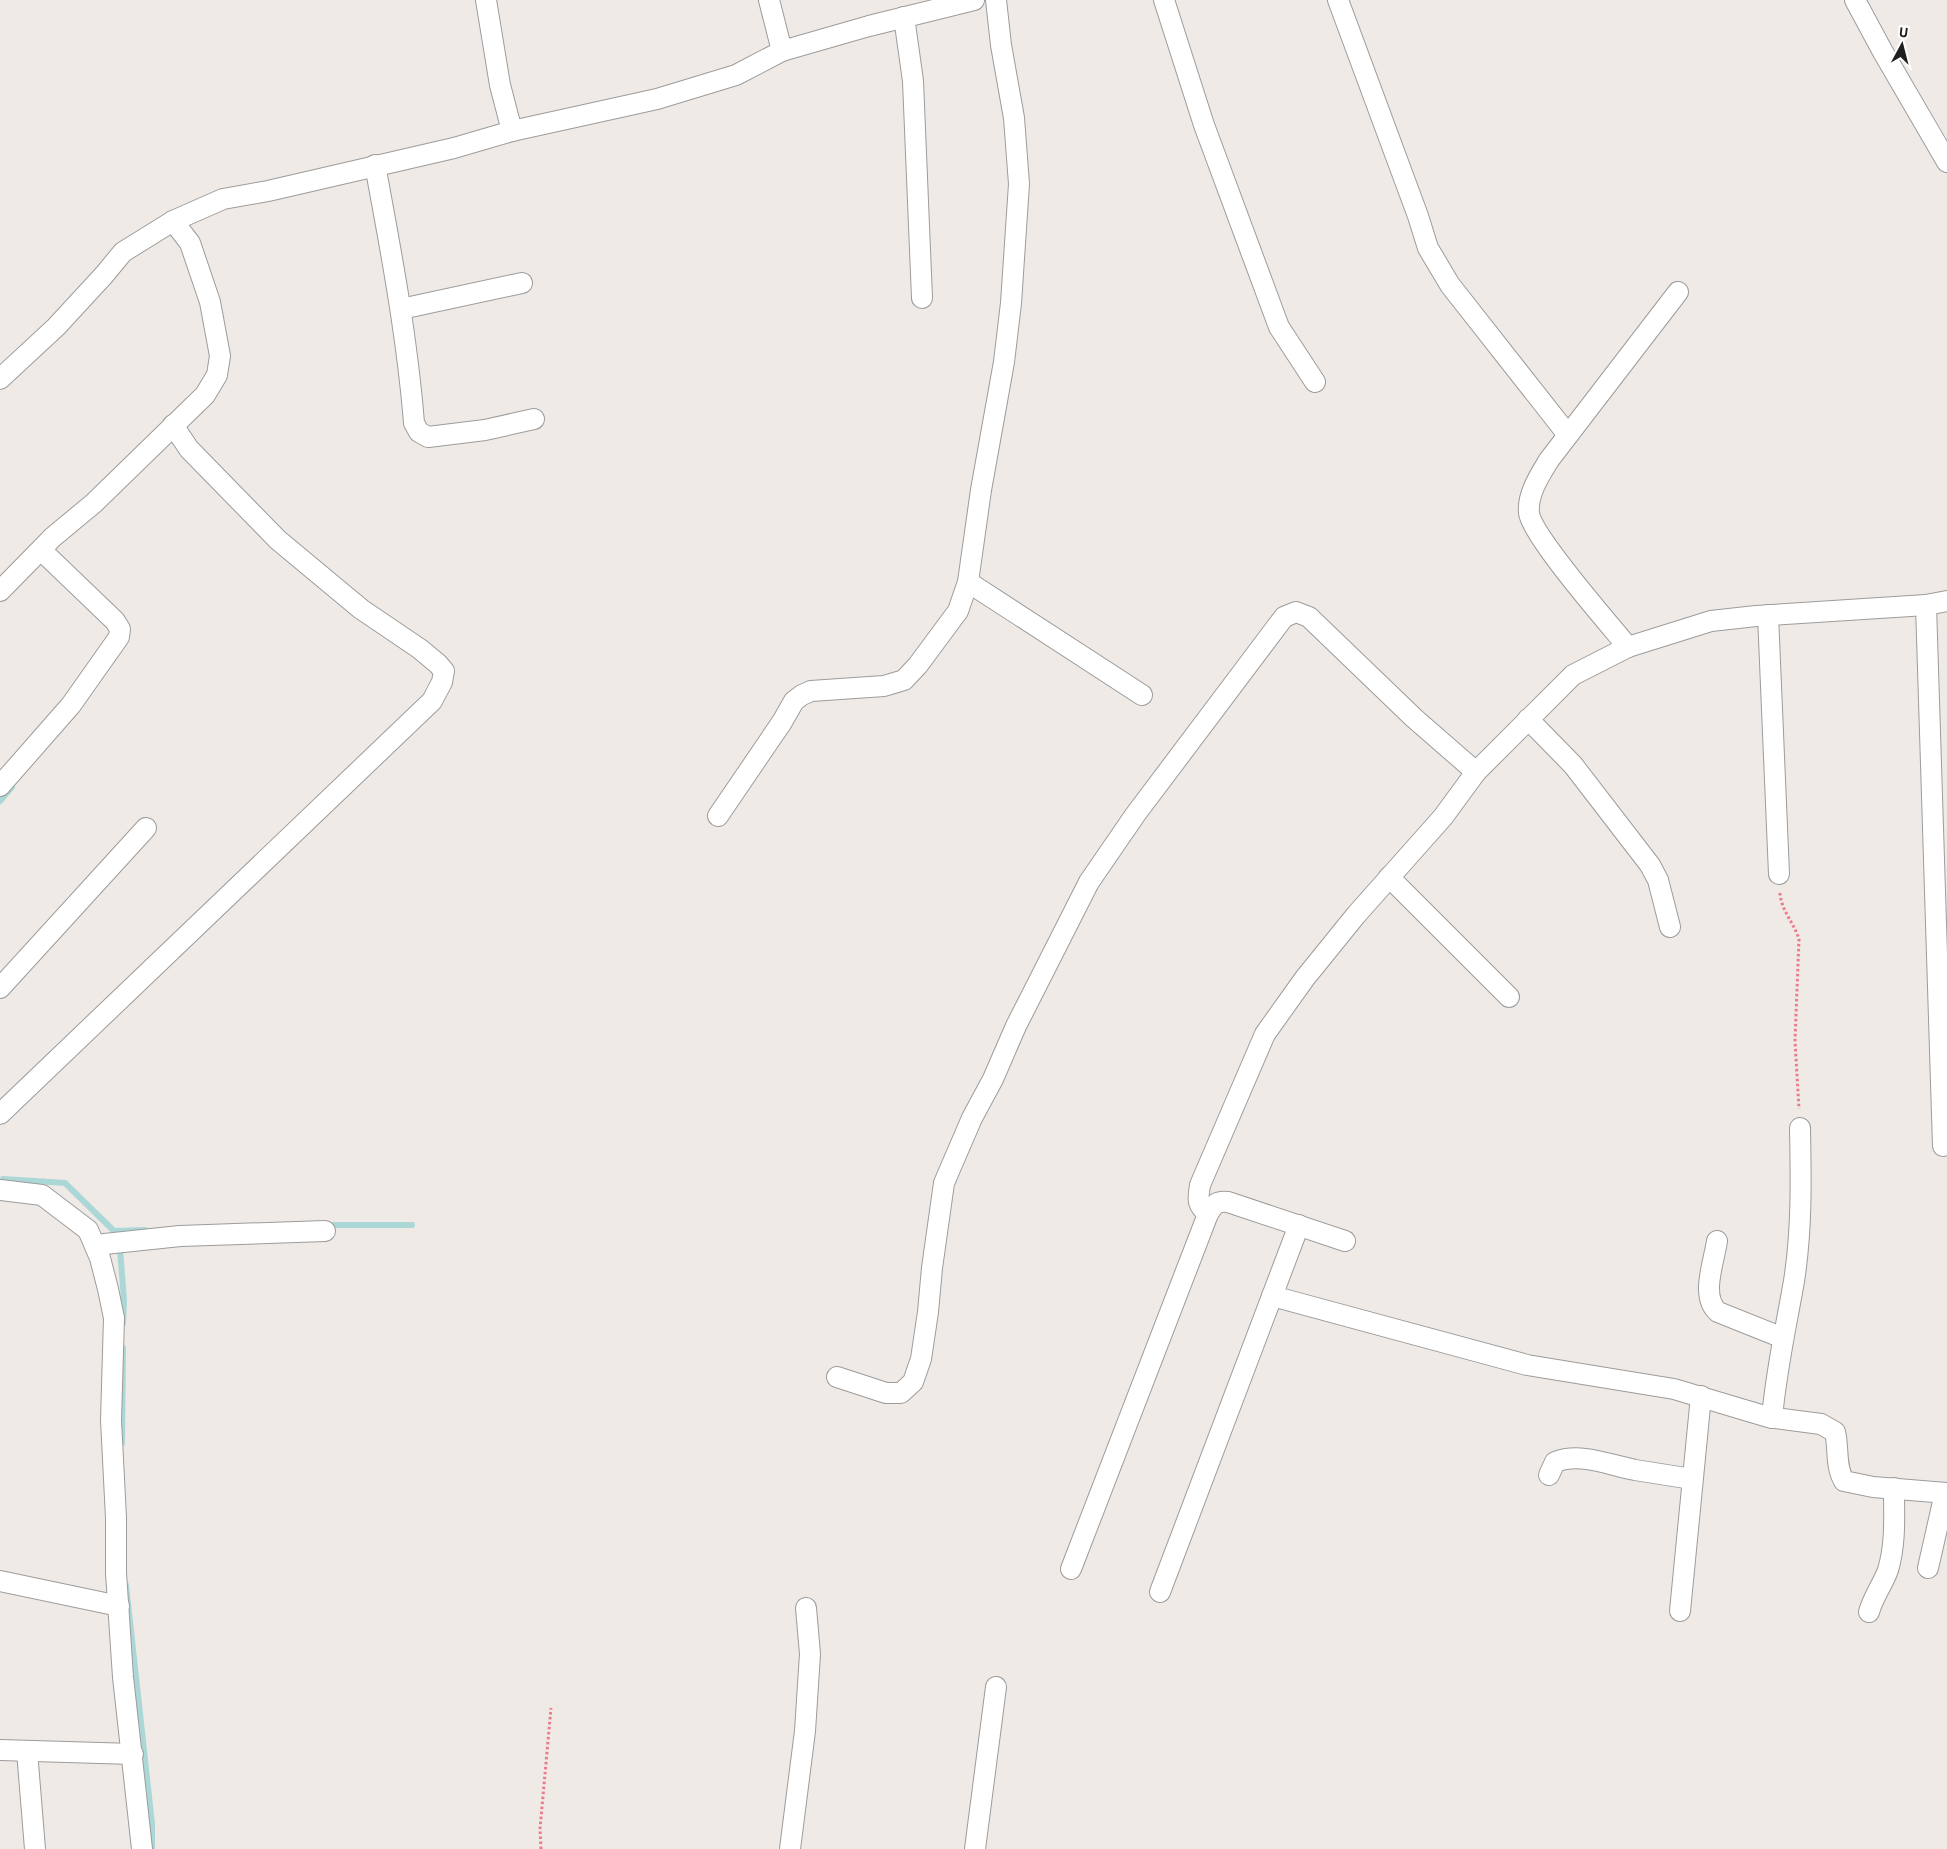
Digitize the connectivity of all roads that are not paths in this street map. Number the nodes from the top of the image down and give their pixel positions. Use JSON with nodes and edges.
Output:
{"nodes":[{"id":1,"x":486,"y":0,"type":"edge"},
{"id":2,"x":769,"y":0,"type":"edge"},
{"id":3,"x":974,"y":0,"type":"edge"},
{"id":4,"x":996,"y":0,"type":"edge"},
{"id":5,"x":1164,"y":0,"type":"edge"},
{"id":6,"x":1338,"y":0,"type":"edge"},
{"id":7,"x":1855,"y":0,"type":"edge"},
{"id":8,"x":904,"y":16,"type":"junction"},
{"id":9,"x":782,"y":52,"type":"junction"},
{"id":10,"x":512,"y":131,"type":"junction"},
{"id":11,"x":1947,"y":162,"type":"edge"},
{"id":12,"x":376,"y":165,"type":"junction"},
{"id":13,"x":173,"y":221,"type":"junction"},
{"id":14,"x":522,"y":283,"type":"dead end"},
{"id":15,"x":1678,"y":292,"type":"dead end"},
{"id":16,"x":922,"y":298,"type":"dead end"},
{"id":17,"x":401,"y":310,"type":"junction"},
{"id":18,"x":0,"y":379,"type":"edge"},
{"id":19,"x":1315,"y":382,"type":"dead end"},
{"id":20,"x":534,"y":418,"type":"dead end"},
{"id":21,"x":173,"y":425,"type":"junction"},
{"id":22,"x":1568,"y":435,"type":"junction"},
{"id":23,"x":41,"y":550,"type":"junction"},
{"id":24,"x":968,"y":582,"type":"junction"},
{"id":25,"x":0,"y":590,"type":"edge"},
{"id":26,"x":1947,"y":601,"type":"edge"},
{"id":27,"x":1926,"y":604,"type":"junction"},
{"id":28,"x":1768,"y":615,"type":"junction"},
{"id":29,"x":1628,"y":647,"type":"junction"},
{"id":30,"x":1142,"y":694,"type":"dead end"},
{"id":31,"x":1528,"y":719,"type":"junction"},
{"id":32,"x":1476,"y":772,"type":"junction"},
{"id":33,"x":0,"y":786,"type":"edge"},
{"id":34,"x":718,"y":816,"type":"dead end"},
{"id":35,"x":146,"y":828,"type":"dead end"},
{"id":36,"x":1779,"y":874,"type":"road end"},
{"id":37,"x":1389,"y":877,"type":"junction"},
{"id":38,"x":1670,"y":927,"type":"dead end"},
{"id":39,"x":0,"y":988,"type":"edge"},
{"id":40,"x":1509,"y":997,"type":"dead end"},
{"id":41,"x":0,"y":1114,"type":"edge"},
{"id":42,"x":1800,"y":1128,"type":"road end"},
{"id":43,"x":1943,"y":1146,"type":"dead end"},
{"id":44,"x":0,"y":1190,"type":"edge"},
{"id":45,"x":1208,"y":1214,"type":"junction"},
{"id":46,"x":1299,"y":1226,"type":"junction"},
{"id":47,"x":325,"y":1231,"type":"dead end"},
{"id":48,"x":1345,"y":1241,"type":"dead end"},
{"id":49,"x":1717,"y":1241,"type":"dead end"},
{"id":50,"x":95,"y":1245,"type":"junction"},
{"id":51,"x":1272,"y":1296,"type":"junction"},
{"id":52,"x":1782,"y":1338,"type":"junction"},
{"id":53,"x":837,"y":1377,"type":"dead end"},
{"id":54,"x":1701,"y":1396,"type":"junction"},
{"id":55,"x":1772,"y":1418,"type":"junction"},
{"id":56,"x":1549,"y":1475,"type":"dead end"},
{"id":57,"x":1692,"y":1478,"type":"junction"},
{"id":58,"x":1894,"y":1488,"type":"junction"},
{"id":59,"x":1946,"y":1493,"type":"edge"},
{"id":60,"x":1928,"y":1568,"type":"dead end"},
{"id":61,"x":1071,"y":1569,"type":"dead end"},
{"id":62,"x":0,"y":1581,"type":"edge"},
{"id":63,"x":1160,"y":1592,"type":"dead end"},
{"id":64,"x":119,"y":1606,"type":"junction"},
{"id":65,"x":806,"y":1608,"type":"dead end"},
{"id":66,"x":1680,"y":1612,"type":"dead end"},
{"id":67,"x":1868,"y":1612,"type":"dead end"},
{"id":68,"x":996,"y":1687,"type":"dead end"},
{"id":69,"x":0,"y":1750,"type":"edge"},
{"id":70,"x":28,"y":1751,"type":"junction"},
{"id":71,"x":133,"y":1754,"type":"junction"},
{"id":72,"x":35,"y":1849,"type":"edge"},
{"id":73,"x":142,"y":1849,"type":"edge"},
{"id":74,"x":790,"y":1849,"type":"edge"},
{"id":75,"x":975,"y":1849,"type":"edge"}],
"edges":[{"from":1,"to":10,"type":"street"},
{"from":2,"to":9,"type":"street"},
{"from":3,"to":8,"type":"street"},
{"from":4,"to":24,"type":"street"},
{"from":5,"to":19,"type":"street"},
{"from":6,"to":22,"type":"street"},
{"from":7,"to":11,"type":"street"},
{"from":8,"to":9,"type":"street"},
{"from":8,"to":16,"type":"street"},
{"from":9,"to":10,"type":"street"},
{"from":10,"to":12,"type":"street"},
{"from":12,"to":13,"type":"street"},
{"from":12,"to":17,"type":"street"},
{"from":13,"to":18,"type":"street"},
{"from":13,"to":21,"type":"street"},
{"from":14,"to":17,"type":"street"},
{"from":15,"to":22,"type":"street"},
{"from":17,"to":20,"type":"street"},
{"from":21,"to":23,"type":"street"},
{"from":21,"to":41,"type":"street"},
{"from":22,"to":29,"type":"street"},
{"from":23,"to":25,"type":"street"},
{"from":23,"to":33,"type":"street"},
{"from":24,"to":30,"type":"street"},
{"from":24,"to":34,"type":"street"},
{"from":26,"to":27,"type":"street"},
{"from":27,"to":28,"type":"street"},
{"from":27,"to":43,"type":"street"},
{"from":28,"to":29,"type":"street"},
{"from":28,"to":36,"type":"street"},
{"from":29,"to":31,"type":"street"},
{"from":31,"to":32,"type":"street"},
{"from":31,"to":38,"type":"street"},
{"from":32,"to":37,"type":"street"},
{"from":32,"to":53,"type":"street"},
{"from":35,"to":39,"type":"street"},
{"from":37,"to":40,"type":"street"},
{"from":37,"to":45,"type":"street"},
{"from":42,"to":52,"type":"street"},
{"from":44,"to":50,"type":"street"},
{"from":45,"to":46,"type":"street"},
{"from":45,"to":61,"type":"street"},
{"from":46,"to":48,"type":"street"},
{"from":46,"to":51,"type":"street"},
{"from":47,"to":50,"type":"street"},
{"from":49,"to":52,"type":"street"},
{"from":50,"to":64,"type":"street"},
{"from":51,"to":54,"type":"street"},
{"from":51,"to":63,"type":"street"},
{"from":52,"to":55,"type":"street"},
{"from":54,"to":55,"type":"street"},
{"from":54,"to":57,"type":"street"},
{"from":55,"to":58,"type":"street"},
{"from":56,"to":57,"type":"street"},
{"from":57,"to":66,"type":"street"},
{"from":58,"to":59,"type":"street"},
{"from":58,"to":67,"type":"street"},
{"from":59,"to":60,"type":"street"},
{"from":62,"to":64,"type":"street"},
{"from":64,"to":71,"type":"street"},
{"from":65,"to":74,"type":"street"},
{"from":68,"to":75,"type":"street"},
{"from":69,"to":70,"type":"street"},
{"from":70,"to":71,"type":"street"},
{"from":70,"to":72,"type":"street"},
{"from":71,"to":73,"type":"street"}]}
